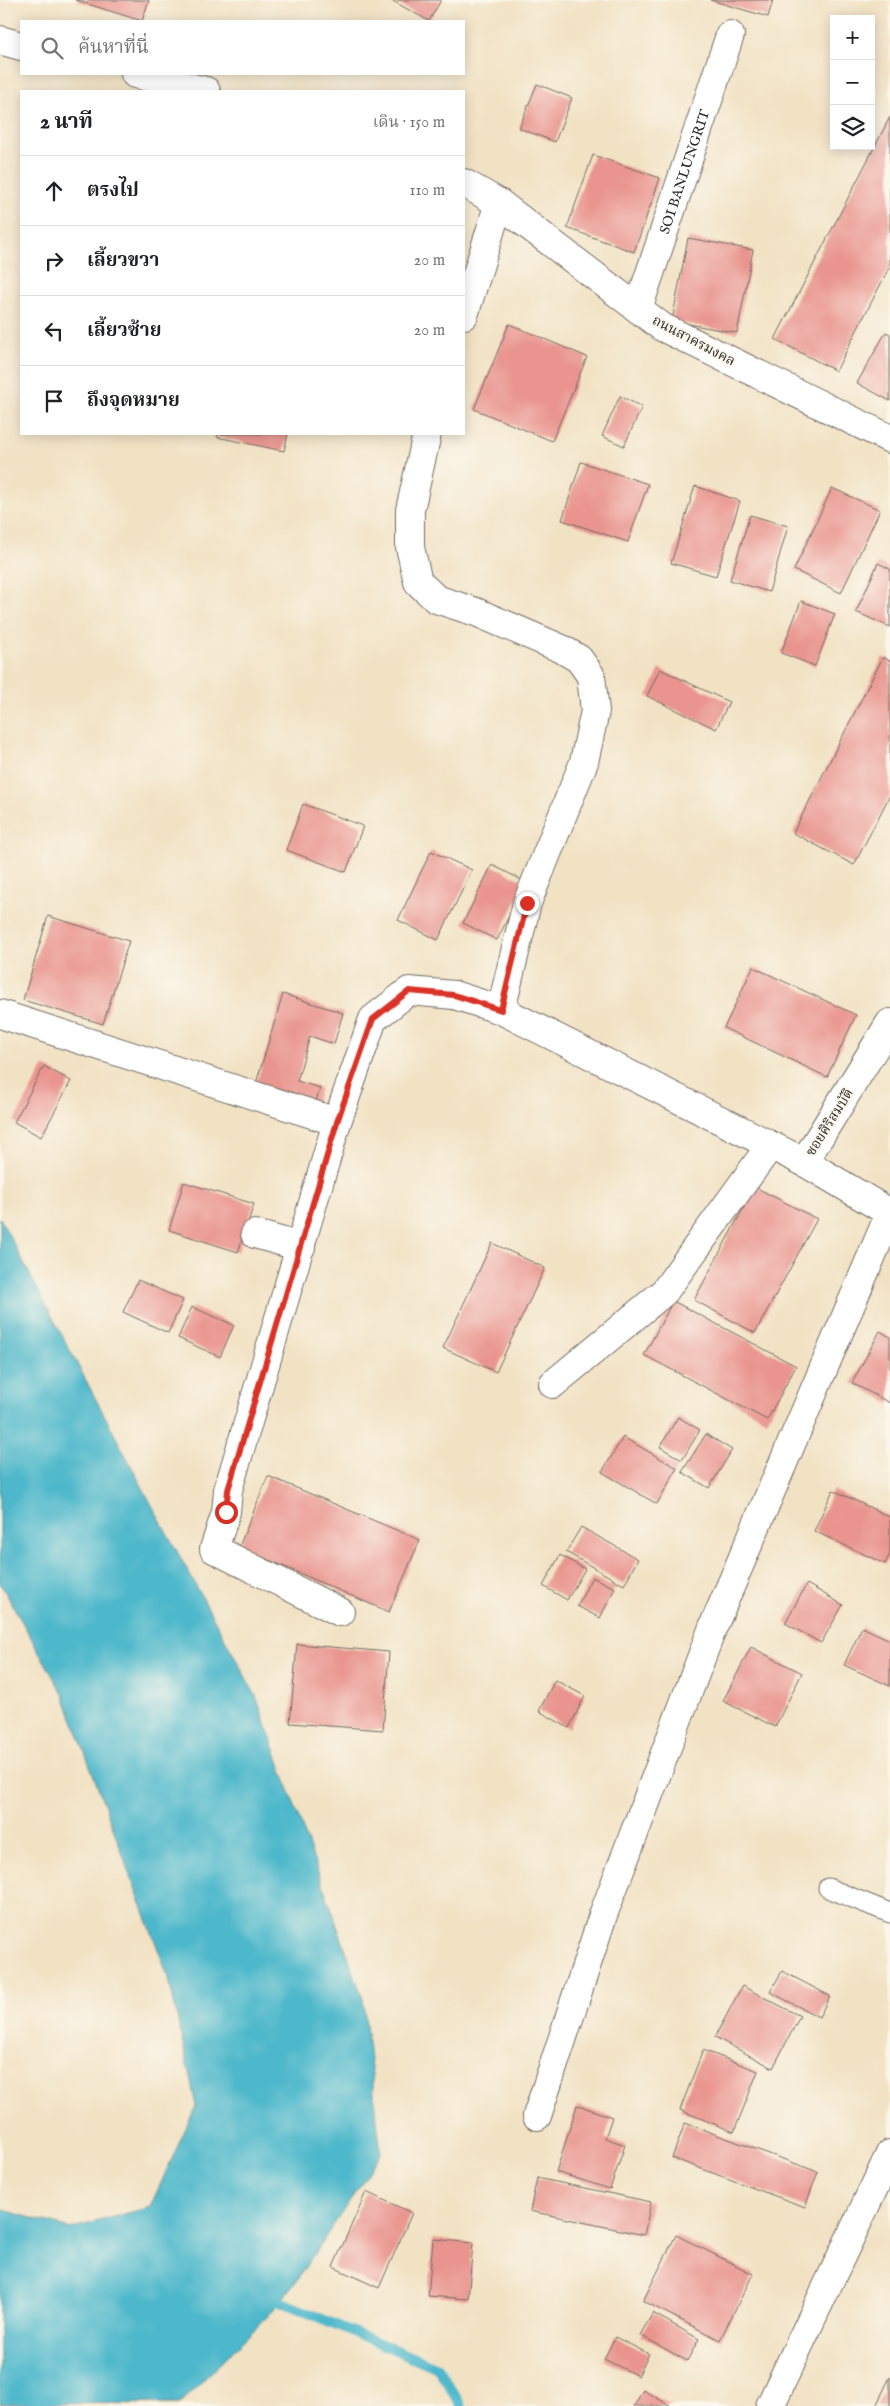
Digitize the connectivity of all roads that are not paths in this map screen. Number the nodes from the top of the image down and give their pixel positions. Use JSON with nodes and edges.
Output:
{"nodes":[{"id":1,"x":730,"y":34,"type":"dead end"},
{"id":2,"x":0,"y":40,"type":"edge"},
{"id":3,"x":20,"y":46,"type":"edge"},
{"id":4,"x":139,"y":75,"type":"edge"},
{"id":5,"x":202,"y":90,"type":"edge"},
{"id":6,"x":465,"y":184,"type":"edge"},
{"id":7,"x":499,"y":202,"type":"junction"},
{"id":8,"x":638,"y":309,"type":"junction"},
{"id":9,"x":465,"y":312,"type":"edge"},
{"id":10,"x":863,"y":425,"type":"junction"},
{"id":11,"x":890,"y":426,"type":"edge"},
{"id":12,"x":427,"y":435,"type":"edge"},
{"id":13,"x":890,"y":439,"type":"edge"},
{"id":14,"x":501,"y":1010,"type":"junction"},
{"id":15,"x":0,"y":1014,"type":"edge"},
{"id":16,"x":890,"y":1023,"type":"edge"},
{"id":17,"x":337,"y":1122,"type":"junction"},
{"id":18,"x":770,"y":1146,"type":"junction"},
{"id":19,"x":804,"y":1162,"type":"junction"},
{"id":20,"x":890,"y":1213,"type":"edge"},
{"id":21,"x":255,"y":1234,"type":"dead end"},
{"id":22,"x":301,"y":1246,"type":"junction"},
{"id":23,"x":553,"y":1384,"type":"dead end"},
{"id":24,"x":340,"y":1612,"type":"dead end"},
{"id":25,"x":828,"y":1888,"type":"dead end"},
{"id":26,"x":890,"y":1912,"type":"edge"},
{"id":27,"x":537,"y":2116,"type":"dead end"},
{"id":28,"x":890,"y":2154,"type":"edge"},
{"id":29,"x":770,"y":2406,"type":"edge"}],
"edges":[{"from":1,"to":8,"type":"street","name":"SOI BANLUNGRIT"},
{"from":2,"to":3,"type":"street"},
{"from":4,"to":5,"type":"street"},
{"from":6,"to":7,"type":"street","name":"ถนนสาครมงคล"},
{"from":7,"to":8,"type":"street","name":"ถนนสาครมงคล"},
{"from":7,"to":9,"type":"street"},
{"from":8,"to":10,"type":"street","name":"ถนนสาครมงคล"},
{"from":10,"to":11,"type":"street"},
{"from":10,"to":13,"type":"street","name":"ถนนสาครมงคล"},
{"from":12,"to":14,"type":"street"},
{"from":14,"to":17,"type":"street"},
{"from":14,"to":18,"type":"street"},
{"from":15,"to":17,"type":"street"},
{"from":16,"to":19,"type":"street","name":"ซอยศิริสมบัติ"},
{"from":17,"to":22,"type":"street"},
{"from":18,"to":19,"type":"street"},
{"from":18,"to":23,"type":"street"},
{"from":19,"to":20,"type":"street","name":"ซอยศิริสมบัติ"},
{"from":20,"to":27,"type":"street"},
{"from":21,"to":22,"type":"street"},
{"from":22,"to":24,"type":"street"},
{"from":25,"to":26,"type":"lane"},
{"from":28,"to":29,"type":"street"}]}
